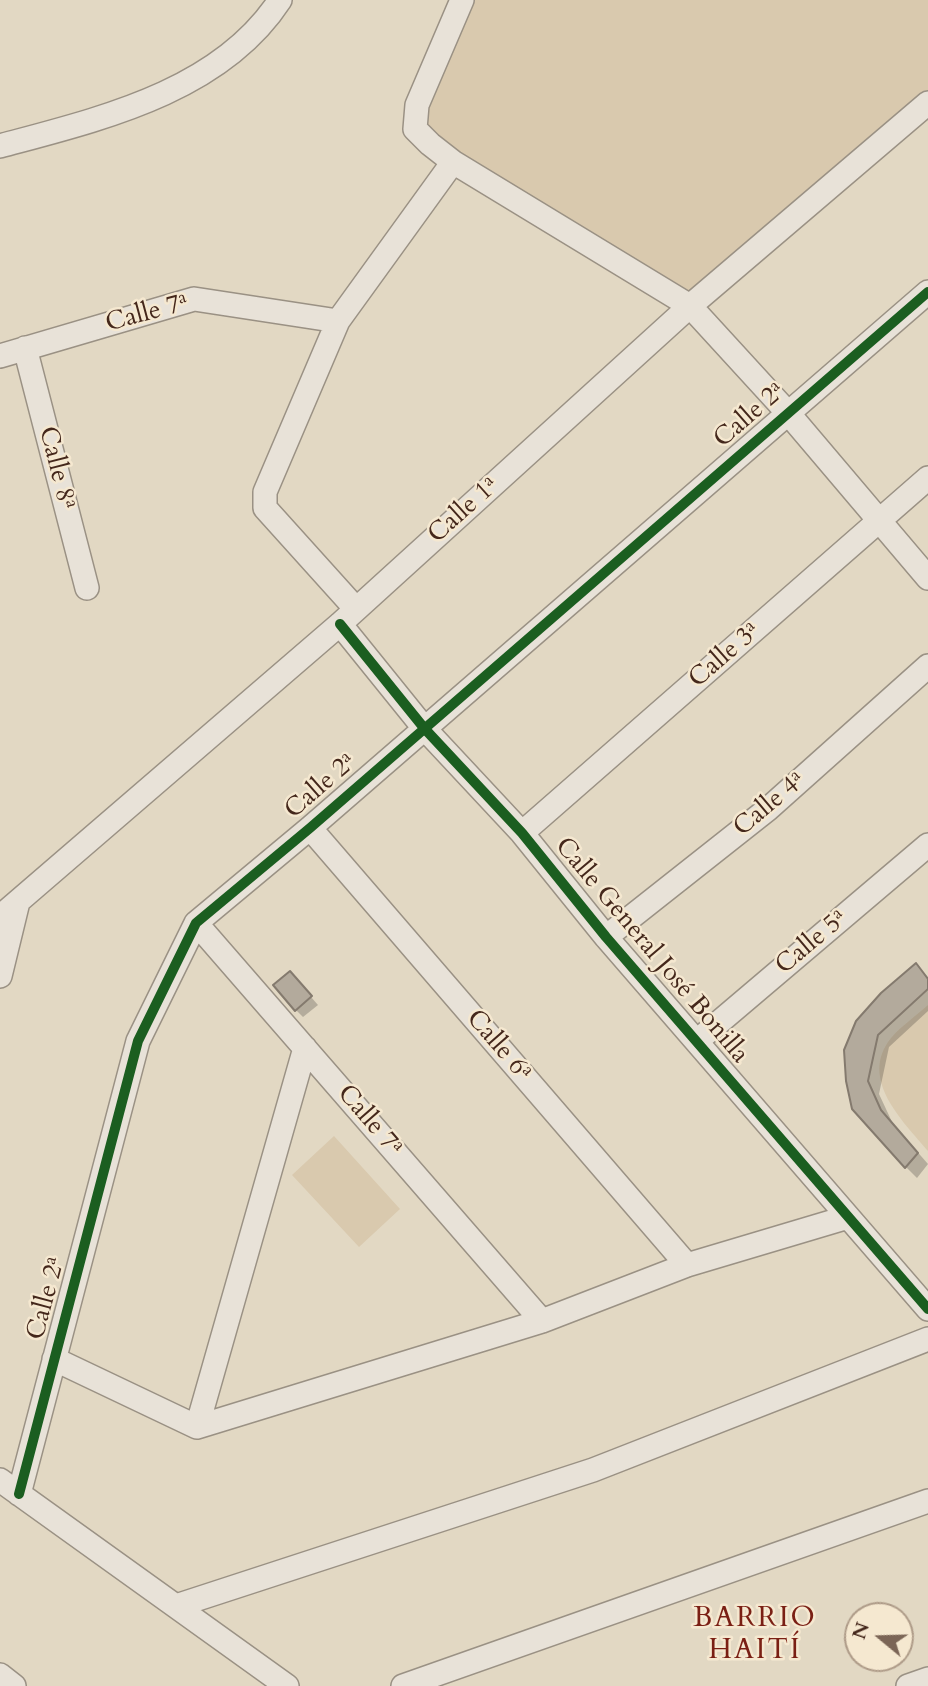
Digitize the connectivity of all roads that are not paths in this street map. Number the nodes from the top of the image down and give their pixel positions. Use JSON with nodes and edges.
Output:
{"nodes":[{"id":1,"x":280,"y":0,"type":"edge"},
{"id":2,"x":462,"y":0,"type":"edge"},
{"id":3,"x":928,"y":103,"type":"edge"},
{"id":4,"x":0,"y":146,"type":"edge"},
{"id":5,"x":453,"y":162,"type":"junction"},
{"id":6,"x":928,"y":292,"type":"edge"},
{"id":7,"x":690,"y":306,"type":"junction"},
{"id":8,"x":338,"y":321,"type":"junction"},
{"id":9,"x":25,"y":348,"type":"junction"},
{"id":10,"x":0,"y":356,"type":"edge"},
{"id":11,"x":788,"y":413,"type":"junction"},
{"id":12,"x":928,"y":478,"type":"edge"},
{"id":13,"x":880,"y":521,"type":"junction"},
{"id":14,"x":928,"y":578,"type":"edge"},
{"id":15,"x":87,"y":588,"type":"dead end"},
{"id":16,"x":348,"y":616,"type":"junction"},
{"id":17,"x":928,"y":666,"type":"edge"},
{"id":18,"x":424,"y":729,"type":"junction"},
{"id":19,"x":310,"y":828,"type":"junction"},
{"id":20,"x":522,"y":833,"type":"junction"},
{"id":21,"x":928,"y":845,"type":"edge"},
{"id":22,"x":18,"y":902,"type":"junction"},
{"id":23,"x":0,"y":917,"type":"edge"},
{"id":24,"x":196,"y":923,"type":"junction"},
{"id":25,"x":606,"y":937,"type":"junction"},
{"id":26,"x":0,"y":976,"type":"edge"},
{"id":27,"x":697,"y":1041,"type":"junction"},
{"id":28,"x":306,"y":1048,"type":"junction"},
{"id":29,"x":848,"y":1217,"type":"junction"},
{"id":30,"x":687,"y":1265,"type":"junction"},
{"id":31,"x":928,"y":1309,"type":"edge"},
{"id":32,"x":542,"y":1321,"type":"junction"},
{"id":33,"x":928,"y":1339,"type":"edge"},
{"id":34,"x":54,"y":1359,"type":"junction"},
{"id":35,"x":197,"y":1427,"type":"junction"},
{"id":36,"x":0,"y":1480,"type":"edge"},
{"id":37,"x":19,"y":1494,"type":"junction"},
{"id":38,"x":928,"y":1501,"type":"edge"},
{"id":39,"x":176,"y":1606,"type":"junction"},
{"id":40,"x":0,"y":1675,"type":"edge"},
{"id":41,"x":928,"y":1679,"type":"edge"},
{"id":42,"x":14,"y":1686,"type":"edge"},
{"id":43,"x":287,"y":1686,"type":"edge"},
{"id":44,"x":403,"y":1686,"type":"edge"},
{"id":45,"x":908,"y":1686,"type":"edge"}],
"edges":[{"from":1,"to":4,"type":"street"},
{"from":2,"to":5,"type":"street"},
{"from":3,"to":7,"type":"street","name":"Calle 1ª"},
{"from":5,"to":7,"type":"street"},
{"from":5,"to":8,"type":"street","name":"Calle General José Bonilla"},
{"from":6,"to":11,"type":"street","name":"Calle 2ª"},
{"from":7,"to":11,"type":"street"},
{"from":7,"to":16,"type":"street","name":"Calle 1ª"},
{"from":8,"to":9,"type":"street","name":"Calle 7ª"},
{"from":8,"to":16,"type":"street","name":"Calle General José Bonilla"},
{"from":9,"to":10,"type":"street","name":"Calle 7ª"},
{"from":9,"to":15,"type":"street","name":"Calle 8ª"},
{"from":11,"to":13,"type":"street"},
{"from":11,"to":18,"type":"street","name":"Calle 2ª"},
{"from":12,"to":13,"type":"street","name":"Calle 3ª"},
{"from":13,"to":14,"type":"street"},
{"from":13,"to":20,"type":"street","name":"Calle 3ª"},
{"from":16,"to":18,"type":"street","name":"Calle General José Bonilla"},
{"from":16,"to":22,"type":"street","name":"Calle 1ª"},
{"from":17,"to":25,"type":"street","name":"Calle 4ª"},
{"from":18,"to":19,"type":"street","name":"Calle 2ª"},
{"from":18,"to":20,"type":"street","name":"Calle General José Bonilla"},
{"from":19,"to":24,"type":"street","name":"Calle 2ª"},
{"from":19,"to":30,"type":"street","name":"Calle 6ª"},
{"from":20,"to":25,"type":"street","name":"Calle General José Bonilla"},
{"from":21,"to":27,"type":"street","name":"Calle 5ª"},
{"from":22,"to":23,"type":"street","name":"Calle 1ª"},
{"from":22,"to":26,"type":"street"},
{"from":24,"to":28,"type":"street","name":"Calle 7ª"},
{"from":24,"to":34,"type":"street","name":"Calle 2ª"},
{"from":25,"to":27,"type":"street","name":"Calle General José Bonilla"},
{"from":27,"to":29,"type":"street","name":"Calle General José Bonilla"},
{"from":28,"to":32,"type":"street","name":"Calle 7ª"},
{"from":28,"to":35,"type":"street"},
{"from":29,"to":30,"type":"street"},
{"from":29,"to":31,"type":"street","name":"Calle General José Bonilla"},
{"from":30,"to":32,"type":"street"},
{"from":32,"to":35,"type":"street"},
{"from":33,"to":39,"type":"street"},
{"from":34,"to":35,"type":"street"},
{"from":34,"to":37,"type":"street","name":"Calle 2ª"},
{"from":36,"to":37,"type":"street"},
{"from":37,"to":39,"type":"street"},
{"from":38,"to":44,"type":"street"},
{"from":39,"to":43,"type":"street"},
{"from":40,"to":42,"type":"street"},
{"from":41,"to":45,"type":"street"}]}
